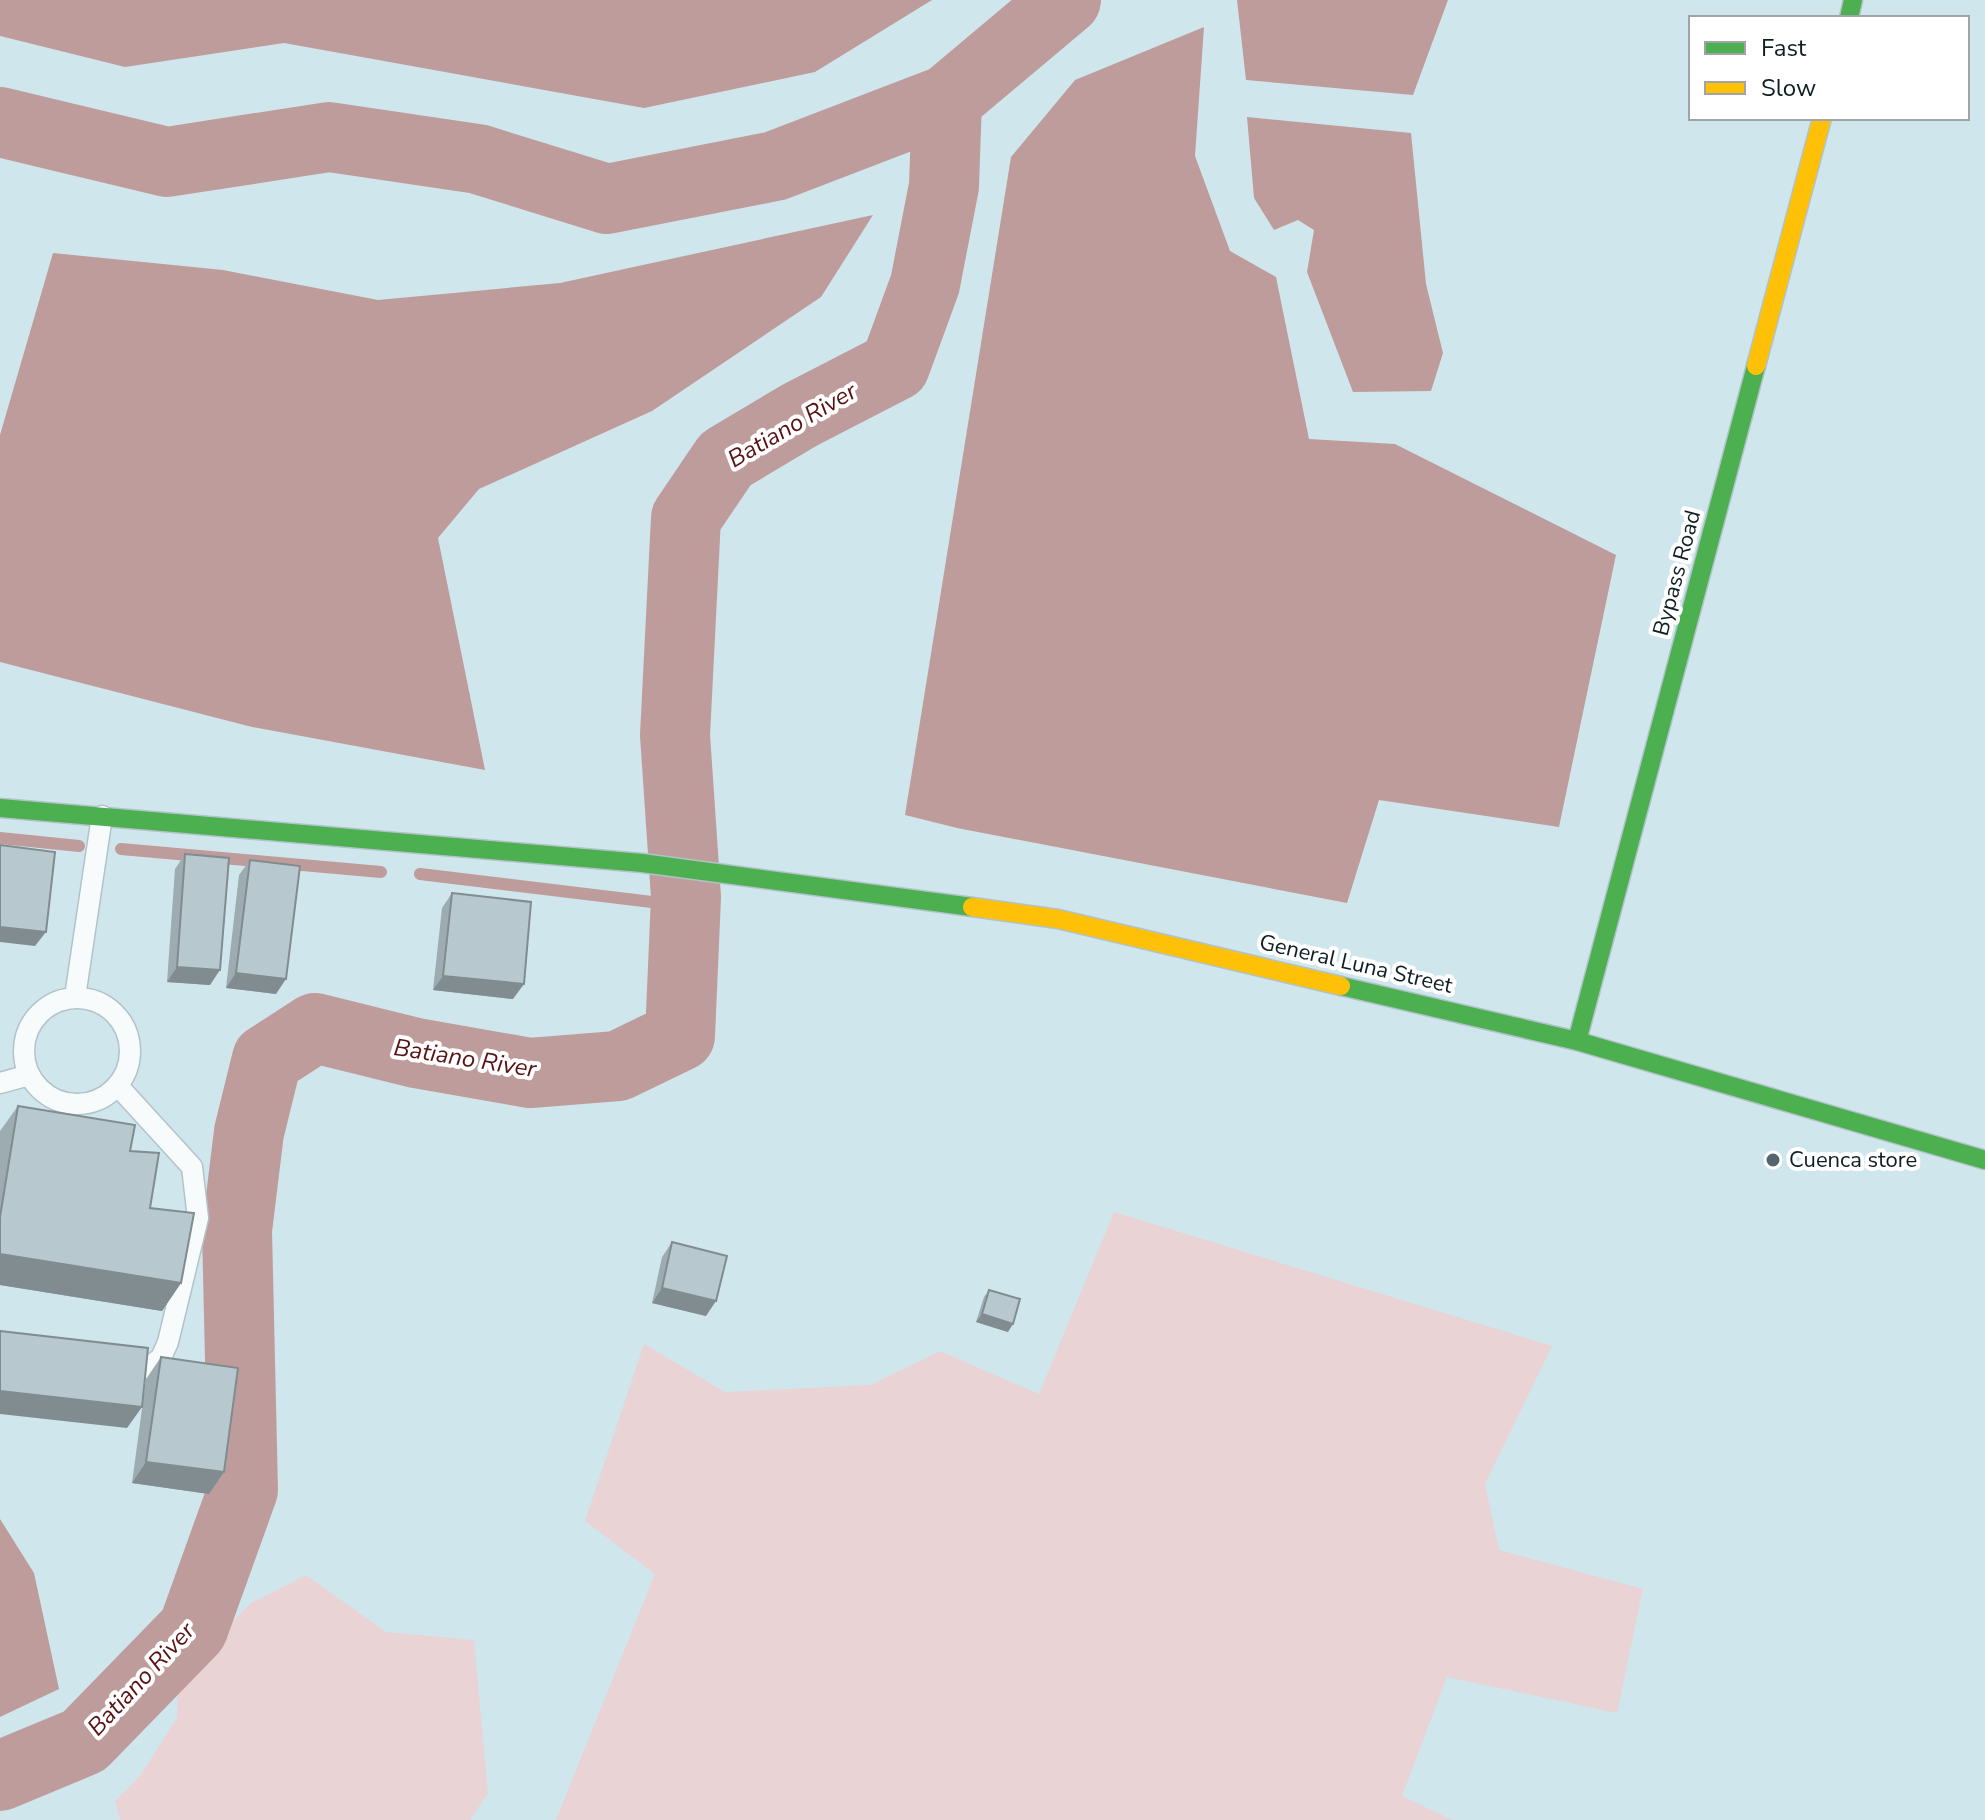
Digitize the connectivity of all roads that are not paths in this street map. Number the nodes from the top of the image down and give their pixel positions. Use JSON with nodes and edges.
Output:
{"nodes":[{"id":1,"x":1821,"y":120,"type":"edge"},
{"id":2,"x":0,"y":808,"type":"edge"},
{"id":3,"x":102,"y":816,"type":"junction"},
{"id":4,"x":75,"y":997,"type":"junction"},
{"id":5,"x":1577,"y":1041,"type":"junction"},
{"id":6,"x":29,"y":1075,"type":"junction"},
{"id":7,"x":0,"y":1083,"type":"edge"},
{"id":8,"x":118,"y":1086,"type":"junction"},
{"id":9,"x":1985,"y":1160,"type":"edge"},
{"id":10,"x":103,"y":1362,"type":"edge"}],
"edges":[{"from":1,"to":5,"type":"main road","name":"Bypass Road"},
{"from":2,"to":3,"type":"main road","name":"General Luna Street"},
{"from":3,"to":4,"type":"lane"},
{"from":3,"to":5,"type":"main road","name":"General Luna Street"},
{"from":4,"to":6,"type":"lane"},
{"from":4,"to":8,"type":"lane"},
{"from":5,"to":9,"type":"main road","name":"General Luna Street"},
{"from":6,"to":7,"type":"lane"},
{"from":6,"to":8,"type":"lane"},
{"from":8,"to":10,"type":"lane"}]}
